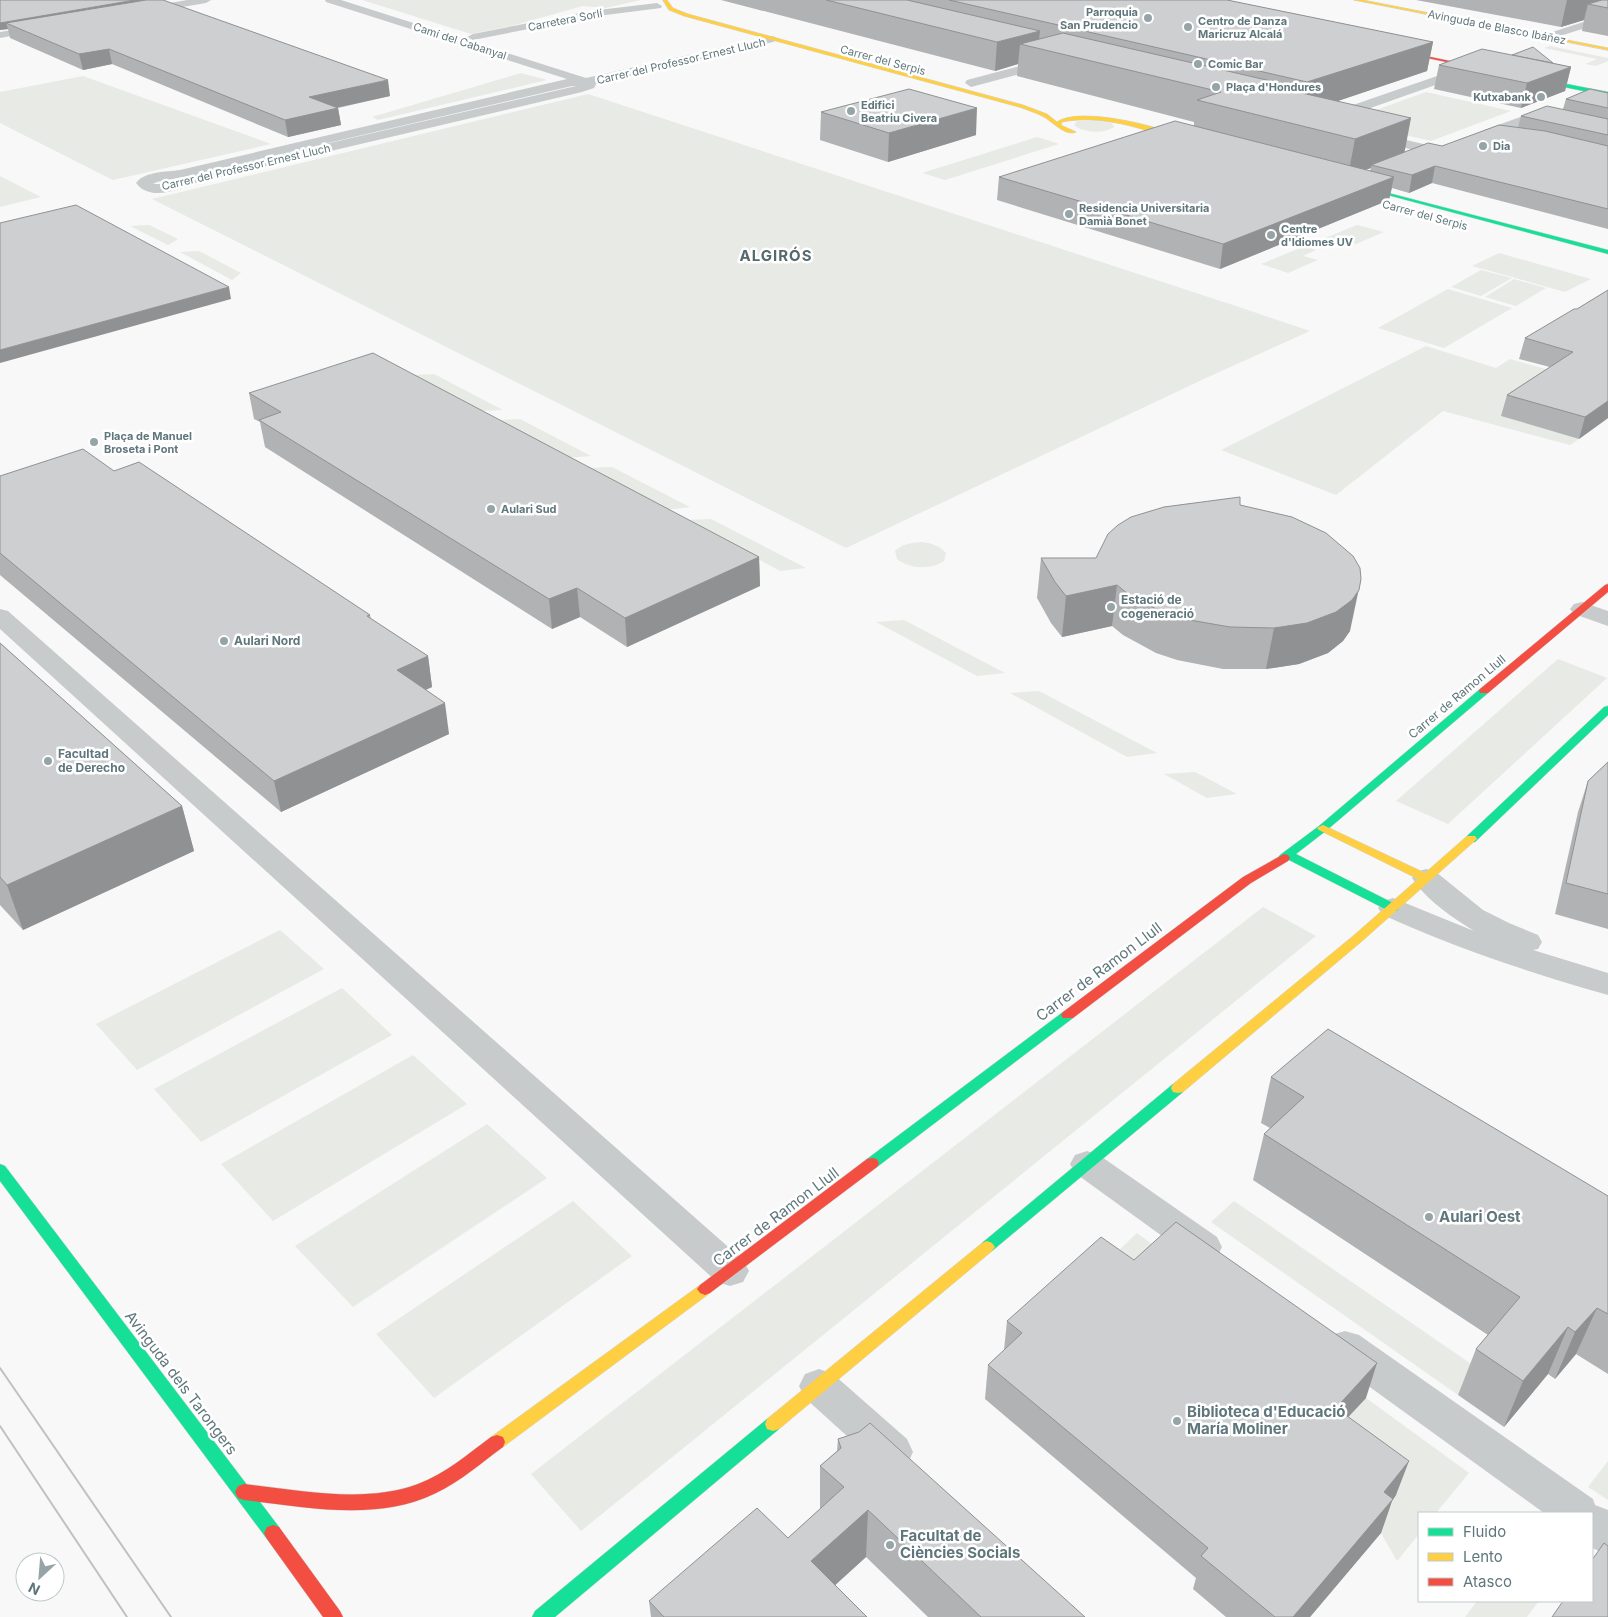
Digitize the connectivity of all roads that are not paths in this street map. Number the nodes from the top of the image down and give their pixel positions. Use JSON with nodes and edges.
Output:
{"nodes":[{"id":1,"x":206,"y":0,"type":"edge"},
{"id":2,"x":330,"y":0,"type":"edge"},
{"id":3,"x":1356,"y":0,"type":"edge"},
{"id":4,"x":680,"y":1,"type":"edge"},
{"id":5,"x":661,"y":3,"type":"edge"},
{"id":6,"x":128,"y":13,"type":"edge"},
{"id":7,"x":1608,"y":16,"type":"edge"},
{"id":8,"x":61,"y":25,"type":"edge"},
{"id":9,"x":0,"y":35,"type":"edge"},
{"id":10,"x":473,"y":37,"type":"dead end"},
{"id":11,"x":1547,"y":37,"type":"junction"},
{"id":12,"x":773,"y":39,"type":"junction"},
{"id":13,"x":1386,"y":48,"type":"edge"},
{"id":14,"x":1608,"y":49,"type":"edge"},
{"id":15,"x":1037,"y":54,"type":"edge"},
{"id":16,"x":1494,"y":71,"type":"edge"},
{"id":17,"x":1523,"y":77,"type":"edge"},
{"id":18,"x":1440,"y":79,"type":"dead end"},
{"id":19,"x":589,"y":82,"type":"junction"},
{"id":20,"x":971,"y":83,"type":"junction"},
{"id":21,"x":1608,"y":94,"type":"edge"},
{"id":22,"x":1052,"y":105,"type":"edge"},
{"id":23,"x":1065,"y":108,"type":"edge"},
{"id":24,"x":1093,"y":116,"type":"junction"},
{"id":25,"x":1125,"y":123,"type":"junction"},
{"id":26,"x":1059,"y":124,"type":"junction"},
{"id":27,"x":1342,"y":129,"type":"edge"},
{"id":28,"x":1608,"y":131,"type":"edge"},
{"id":29,"x":1360,"y":133,"type":"edge"},
{"id":30,"x":1084,"y":134,"type":"dead end"},
{"id":31,"x":1115,"y":134,"type":"dead end"},
{"id":32,"x":1519,"y":138,"type":"edge"},
{"id":33,"x":1151,"y":142,"type":"edge"},
{"id":34,"x":1447,"y":144,"type":"edge"},
{"id":35,"x":1431,"y":150,"type":"junction"},
{"id":36,"x":1409,"y":159,"type":"edge"},
{"id":37,"x":1372,"y":174,"type":"edge"},
{"id":38,"x":1350,"y":189,"type":"junction"},
{"id":39,"x":1608,"y":252,"type":"edge"},
{"id":40,"x":1608,"y":264,"type":"edge"},
{"id":41,"x":1608,"y":587,"type":"edge"},
{"id":42,"x":1582,"y":609,"type":"junction"},
{"id":43,"x":0,"y":616,"type":"edge"},
{"id":44,"x":1608,"y":619,"type":"edge"},
{"id":45,"x":1608,"y":709,"type":"edge"},
{"id":46,"x":1323,"y":828,"type":"junction"},
{"id":47,"x":1289,"y":854,"type":"junction"},
{"id":48,"x":1426,"y":878,"type":"junction"},
{"id":49,"x":1392,"y":908,"type":"junction"},
{"id":50,"x":1608,"y":965,"type":"edge"},
{"id":51,"x":1608,"y":984,"type":"edge"},
{"id":52,"x":1087,"y":1164,"type":"junction"},
{"id":53,"x":0,"y":1170,"type":"edge"},
{"id":54,"x":1231,"y":1266,"type":"edge"},
{"id":55,"x":730,"y":1271,"type":"junction"},
{"id":56,"x":1321,"y":1330,"type":"edge"},
{"id":57,"x":819,"y":1386,"type":"junction"},
{"id":58,"x":923,"y":1480,"type":"edge"},
{"id":59,"x":244,"y":1492,"type":"junction"},
{"id":60,"x":1577,"y":1512,"type":"edge"},
{"id":61,"x":1593,"y":1524,"type":"edge"},
{"id":62,"x":1608,"y":1534,"type":"edge"},
{"id":63,"x":334,"y":1617,"type":"edge"},
{"id":64,"x":542,"y":1617,"type":"edge"}],
"edges":[{"from":1,"to":6,"type":"street"},
{"from":2,"to":19,"type":"street","name":"Camí del Cabanyal"},
{"from":3,"to":11,"type":"main road","name":"Avinguda de Blasco Ibáñez"},
{"from":4,"to":20,"type":"main road","name":"Carrer del Serpis"},
{"from":5,"to":10,"type":"street","name":"Carretera Sorlí"},
{"from":5,"to":12,"type":"main road","name":"Carrer del Serpis"},
{"from":7,"to":11,"type":"street"},
{"from":8,"to":9,"type":"street"},
{"from":11,"to":14,"type":"main road","name":"Avinguda de Blasco Ibáñez"},
{"from":12,"to":19,"type":"street","name":"Carrer del Professor Ernest Lluch"},
{"from":12,"to":26,"type":"main road","name":"Carrer del Serpis"},
{"from":13,"to":16,"type":"main road"},
{"from":15,"to":20,"type":"street"},
{"from":17,"to":21,"type":"main road"},
{"from":18,"to":27,"type":"street"},
{"from":19,"to":19,"type":"street","name":"Carrer del Professor Ernest Lluch"},
{"from":20,"to":22,"type":"main road","name":"Carrer del Serpis"},
{"from":23,"to":24,"type":"main road"},
{"from":24,"to":25,"type":"main road"},
{"from":24,"to":26,"type":"main road"},
{"from":25,"to":31,"type":"main road"},
{"from":25,"to":33,"type":"main road"},
{"from":26,"to":30,"type":"main road","name":"Carrer del Serpis"},
{"from":28,"to":32,"type":"street"},
{"from":29,"to":35,"type":"street"},
{"from":34,"to":35,"type":"street"},
{"from":35,"to":36,"type":"street"},
{"from":37,"to":38,"type":"street"},
{"from":38,"to":39,"type":"main road","name":"Carrer del Serpis"},
{"from":38,"to":40,"type":"main road","name":"Carrer del Serpis"},
{"from":41,"to":42,"type":"main road","name":"Carrer de Ramon Llull"},
{"from":42,"to":44,"type":"street"},
{"from":42,"to":46,"type":"main road","name":"Carrer de Ramon Llull"},
{"from":43,"to":55,"type":"street"},
{"from":45,"to":48,"type":"main road"},
{"from":46,"to":47,"type":"main road","name":"Carrer de Ramon Llull"},
{"from":46,"to":48,"type":"main road"},
{"from":47,"to":49,"type":"main road"},
{"from":47,"to":55,"type":"main road","name":"Carrer de Ramon Llull"},
{"from":48,"to":49,"type":"main road"},
{"from":48,"to":50,"type":"street"},
{"from":49,"to":51,"type":"street"},
{"from":49,"to":52,"type":"main road"},
{"from":52,"to":54,"type":"street"},
{"from":52,"to":57,"type":"main road"},
{"from":53,"to":59,"type":"main road","name":"Avinguda dels Tarongers"},
{"from":55,"to":59,"type":"main road","name":"Carrer de Ramon Llull"},
{"from":56,"to":60,"type":"street"},
{"from":57,"to":58,"type":"street"},
{"from":57,"to":64,"type":"main road"},
{"from":59,"to":63,"type":"main road","name":"Avinguda dels Tarongers"},
{"from":61,"to":62,"type":"street"}]}
